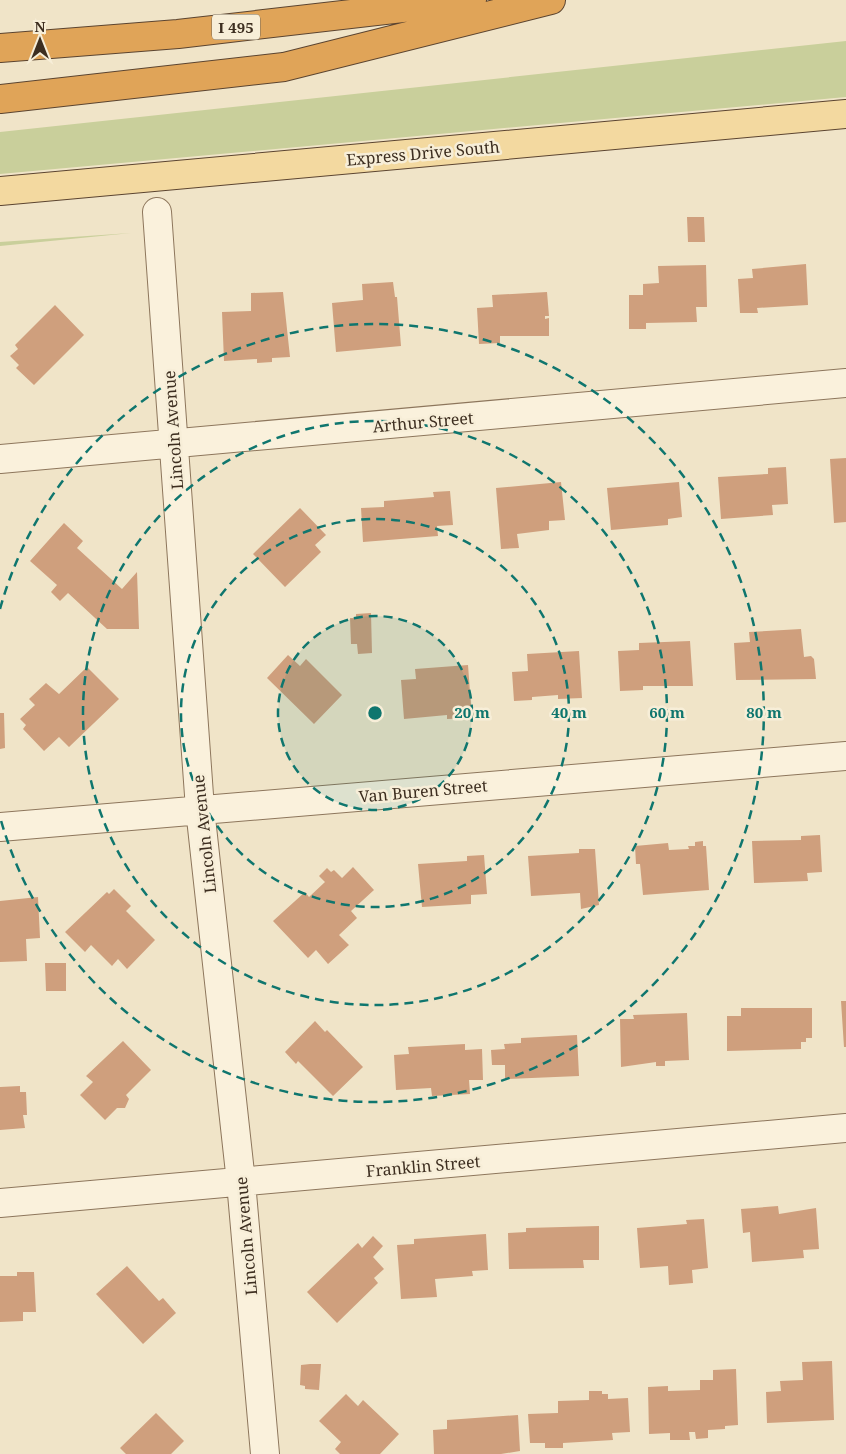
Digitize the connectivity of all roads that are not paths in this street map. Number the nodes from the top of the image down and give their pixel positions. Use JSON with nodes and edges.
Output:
{"nodes":[{"id":1,"x":472,"y":0,"type":"edge"},
{"id":2,"x":551,"y":0,"type":"edge"},
{"id":3,"x":0,"y":48,"type":"edge"},
{"id":4,"x":0,"y":99,"type":"edge"},
{"id":5,"x":846,"y":114,"type":"edge"},
{"id":6,"x":0,"y":191,"type":"edge"},
{"id":7,"x":157,"y":212,"type":"dead end"},
{"id":8,"x":846,"y":383,"type":"edge"},
{"id":9,"x":173,"y":444,"type":"junction"},
{"id":10,"x":0,"y":459,"type":"edge"},
{"id":11,"x":846,"y":756,"type":"edge"},
{"id":12,"x":200,"y":809,"type":"junction"},
{"id":13,"x":0,"y":827,"type":"edge"},
{"id":14,"x":846,"y":1128,"type":"edge"},
{"id":15,"x":241,"y":1182,"type":"junction"},
{"id":16,"x":0,"y":1204,"type":"edge"},
{"id":17,"x":265,"y":1454,"type":"edge"}],
"edges":[{"from":1,"to":3,"type":"highway","number":"I 495"},
{"from":2,"to":4,"type":"highway"},
{"from":5,"to":6,"type":"main road","name":"Express Drive South"},
{"from":7,"to":9,"type":"street","name":"Lincoln Avenue"},
{"from":8,"to":9,"type":"street","name":"Arthur Street"},
{"from":9,"to":10,"type":"street","name":"Arthur Street"},
{"from":9,"to":12,"type":"street","name":"Lincoln Avenue"},
{"from":11,"to":12,"type":"street","name":"Van Buren Street"},
{"from":12,"to":13,"type":"street","name":"Van Buren Street"},
{"from":12,"to":15,"type":"street","name":"Lincoln Avenue"},
{"from":14,"to":15,"type":"street","name":"Franklin Street"},
{"from":15,"to":16,"type":"street","name":"Franklin Street"},
{"from":15,"to":17,"type":"street","name":"Lincoln Avenue"}]}
